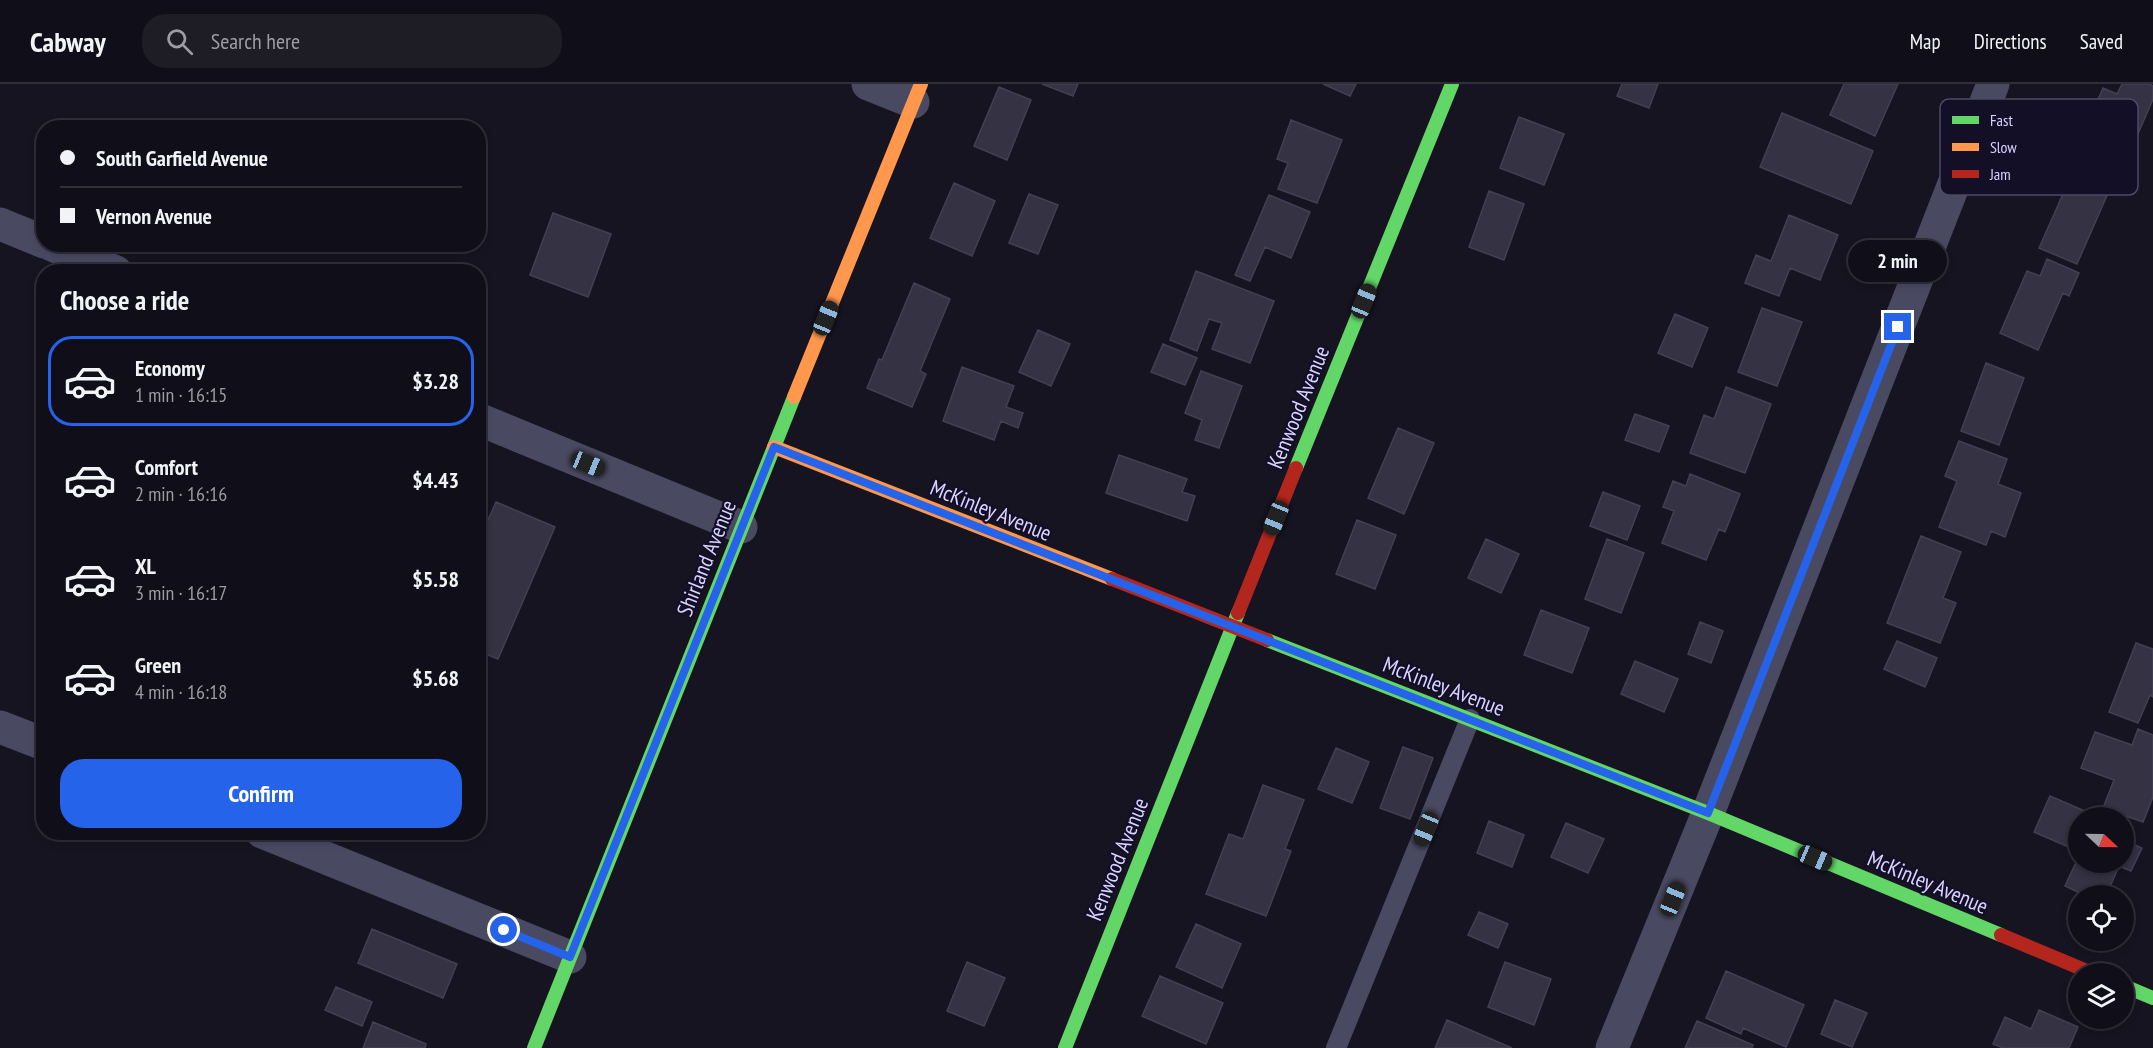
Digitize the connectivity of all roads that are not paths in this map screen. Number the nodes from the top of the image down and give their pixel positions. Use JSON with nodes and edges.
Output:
{"nodes":[{"id":1,"x":868,"y":84,"type":"edge"},
{"id":2,"x":1452,"y":84,"type":"edge"},
{"id":3,"x":1993,"y":84,"type":"edge"},
{"id":4,"x":917,"y":93,"type":"edge"},
{"id":5,"x":1987,"y":99,"type":"edge"},
{"id":6,"x":1950,"y":195,"type":"edge"},
{"id":7,"x":0,"y":224,"type":"edge"},
{"id":8,"x":36,"y":239,"type":"edge"},
{"id":9,"x":69,"y":252,"type":"edge"},
{"id":10,"x":97,"y":264,"type":"edge"},
{"id":11,"x":486,"y":422,"type":"edge"},
{"id":12,"x":774,"y":447,"type":"junction"},
{"id":13,"x":741,"y":527,"type":"junction"},
{"id":14,"x":1232,"y":627,"type":"junction"},
{"id":15,"x":1470,"y":719,"type":"junction"},
{"id":16,"x":0,"y":727,"type":"edge"},
{"id":17,"x":36,"y":741,"type":"edge"},
{"id":18,"x":1708,"y":813,"type":"junction"},
{"id":19,"x":282,"y":840,"type":"edge"},
{"id":20,"x":570,"y":957,"type":"junction"},
{"id":21,"x":2068,"y":963,"type":"edge"},
{"id":22,"x":2134,"y":990,"type":"edge"},
{"id":23,"x":2153,"y":998,"type":"edge"},
{"id":24,"x":534,"y":1048,"type":"edge"},
{"id":25,"x":1065,"y":1048,"type":"edge"},
{"id":26,"x":1336,"y":1048,"type":"edge"},
{"id":27,"x":1612,"y":1048,"type":"edge"}],
"edges":[{"from":1,"to":4,"type":"street"},
{"from":2,"to":14,"type":"street","name":"Kenwood Avenue"},
{"from":3,"to":5,"type":"street"},
{"from":4,"to":12,"type":"street","name":"Shirland Avenue"},
{"from":6,"to":18,"type":"street"},
{"from":7,"to":8,"type":"street"},
{"from":9,"to":10,"type":"street"},
{"from":11,"to":13,"type":"street"},
{"from":12,"to":13,"type":"street","name":"Shirland Avenue"},
{"from":12,"to":14,"type":"street","name":"McKinley Avenue"},
{"from":13,"to":20,"type":"street","name":"Shirland Avenue"},
{"from":14,"to":15,"type":"street","name":"McKinley Avenue"},
{"from":14,"to":25,"type":"street","name":"Kenwood Avenue"},
{"from":15,"to":18,"type":"street","name":"McKinley Avenue"},
{"from":15,"to":26,"type":"lane"},
{"from":16,"to":17,"type":"street"},
{"from":18,"to":21,"type":"street","name":"McKinley Avenue"},
{"from":18,"to":27,"type":"street"},
{"from":19,"to":20,"type":"street"},
{"from":20,"to":24,"type":"street","name":"Shirland Avenue"},
{"from":22,"to":23,"type":"street"}]}
